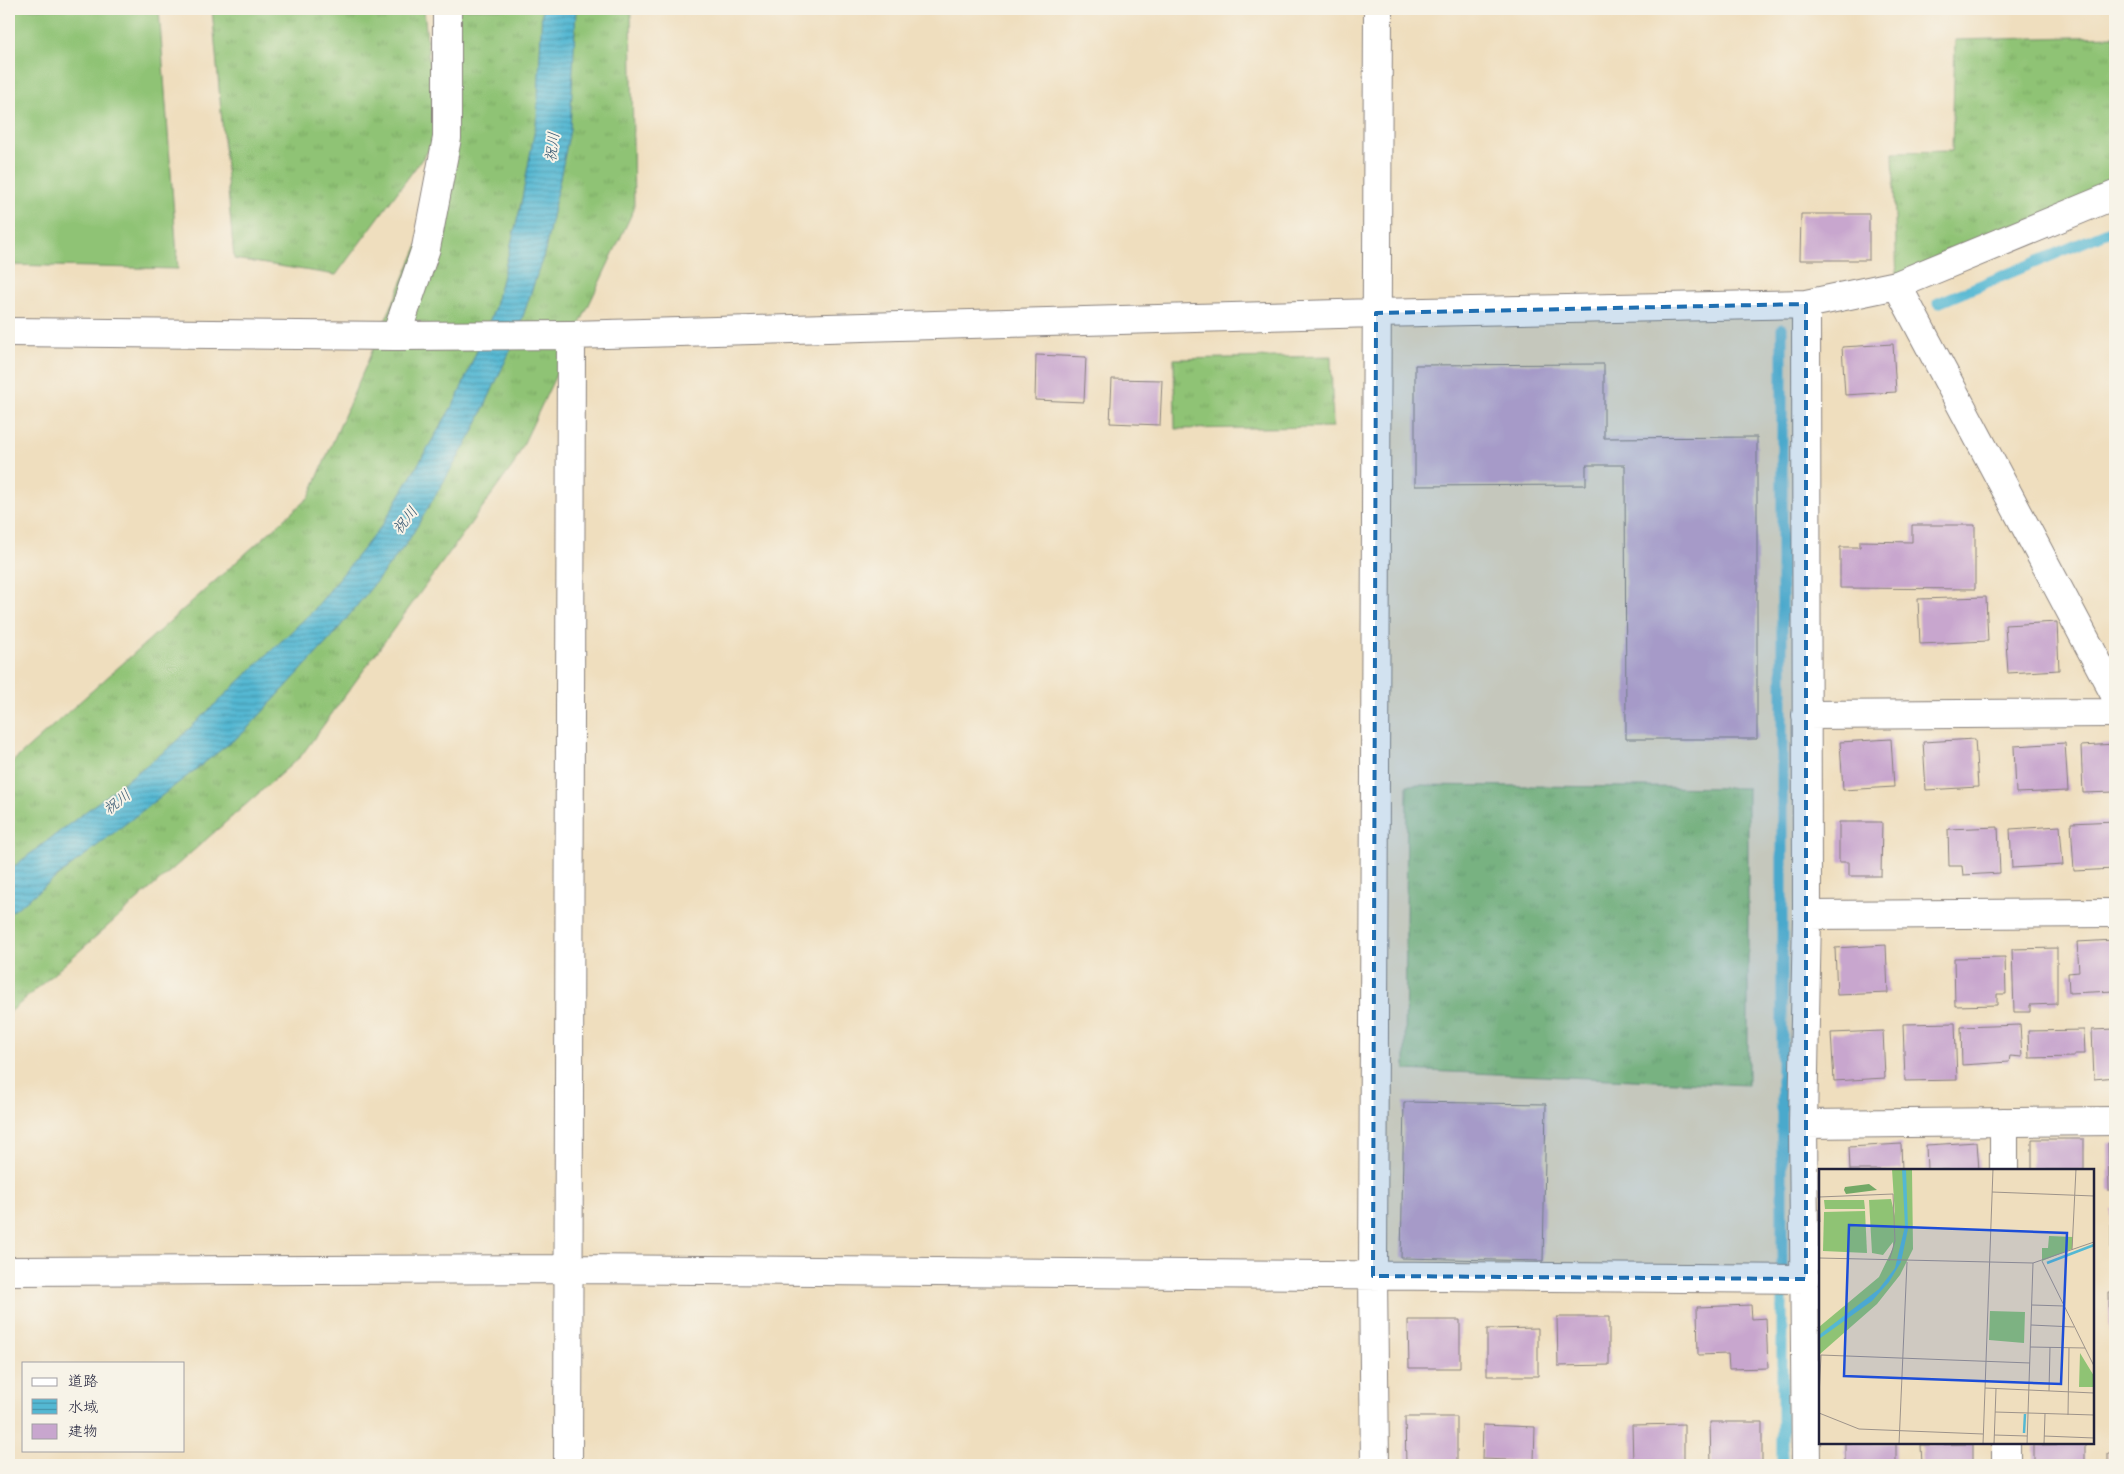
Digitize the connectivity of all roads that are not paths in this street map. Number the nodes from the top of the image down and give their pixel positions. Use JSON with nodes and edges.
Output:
{"nodes":[{"id":1,"x":446,"y":9,"type":"edge"},
{"id":2,"x":1378,"y":9,"type":"edge"},
{"id":3,"x":2115,"y":195,"type":"edge"},
{"id":4,"x":1897,"y":285,"type":"junction"},
{"id":5,"x":1806,"y":304,"type":"junction"},
{"id":6,"x":1376,"y":313,"type":"junction"},
{"id":7,"x":9,"y":332,"type":"edge"},
{"id":8,"x":572,"y":335,"type":"junction"},
{"id":9,"x":396,"y":336,"type":"junction"},
{"id":10,"x":2115,"y":695,"type":"edge"},
{"id":11,"x":2115,"y":713,"type":"edge"},
{"id":12,"x":1806,"y":715,"type":"junction"},
{"id":13,"x":2115,"y":912,"type":"edge"},
{"id":14,"x":1807,"y":915,"type":"junction"},
{"id":15,"x":2115,"y":1121,"type":"edge"},
{"id":16,"x":2004,"y":1122,"type":"junction"},
{"id":17,"x":1803,"y":1124,"type":"junction"},
{"id":18,"x":2004,"y":1169,"type":"edge"},
{"id":19,"x":570,"y":1269,"type":"junction"},
{"id":20,"x":9,"y":1271,"type":"edge"},
{"id":21,"x":1373,"y":1276,"type":"junction"},
{"id":22,"x":1806,"y":1280,"type":"junction"},
{"id":23,"x":2006,"y":1444,"type":"edge"},
{"id":24,"x":568,"y":1465,"type":"edge"},
{"id":25,"x":1375,"y":1465,"type":"edge"},
{"id":26,"x":1806,"y":1465,"type":"edge"},
{"id":27,"x":2006,"y":1465,"type":"edge"}],
"edges":[{"from":1,"to":9,"type":"street"},
{"from":2,"to":6,"type":"street"},
{"from":3,"to":4,"type":"street"},
{"from":4,"to":5,"type":"street"},
{"from":4,"to":10,"type":"street"},
{"from":5,"to":6,"type":"street"},
{"from":5,"to":12,"type":"street"},
{"from":6,"to":8,"type":"street"},
{"from":6,"to":21,"type":"street"},
{"from":7,"to":9,"type":"street"},
{"from":8,"to":9,"type":"street"},
{"from":8,"to":19,"type":"street"},
{"from":11,"to":12,"type":"street"},
{"from":12,"to":14,"type":"street"},
{"from":13,"to":14,"type":"street"},
{"from":14,"to":17,"type":"street"},
{"from":15,"to":16,"type":"street"},
{"from":16,"to":17,"type":"street"},
{"from":16,"to":18,"type":"street"},
{"from":17,"to":22,"type":"street"},
{"from":19,"to":20,"type":"street"},
{"from":19,"to":21,"type":"street"},
{"from":19,"to":24,"type":"street"},
{"from":21,"to":22,"type":"street"},
{"from":21,"to":25,"type":"street"},
{"from":22,"to":26,"type":"street"},
{"from":23,"to":27,"type":"street"}]}
